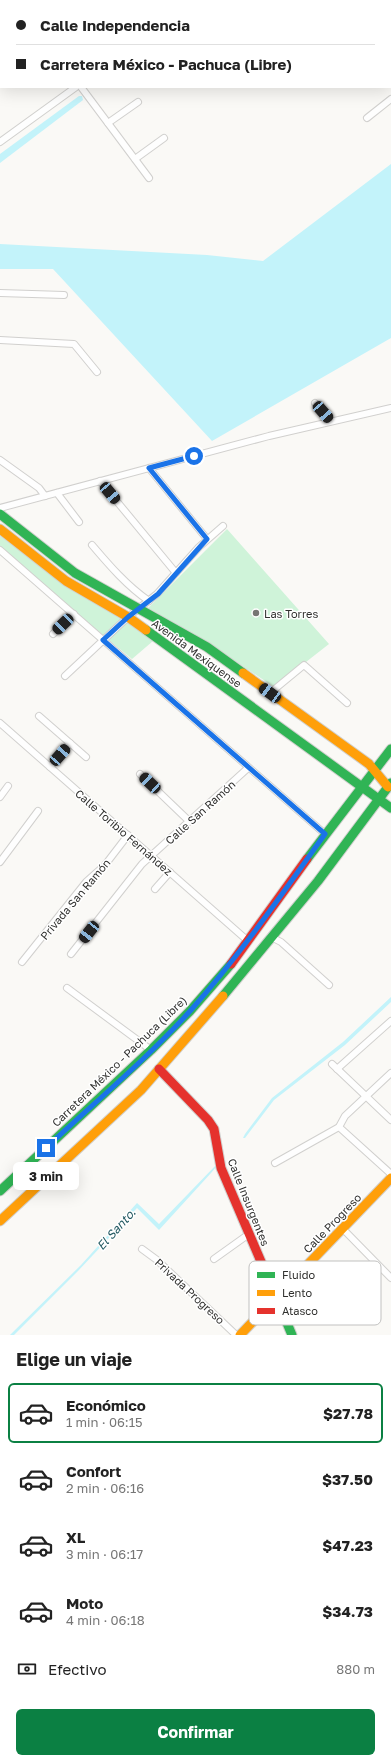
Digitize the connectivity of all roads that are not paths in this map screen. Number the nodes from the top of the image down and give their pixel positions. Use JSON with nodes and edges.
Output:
{"nodes":[{"id":1,"x":75,"y":88,"type":"edge"},
{"id":2,"x":82,"y":88,"type":"edge"},
{"id":3,"x":391,"y":99,"type":"edge"},
{"id":4,"x":138,"y":102,"type":"dead end"},
{"id":5,"x":367,"y":118,"type":"dead end"},
{"id":6,"x":108,"y":123,"type":"junction"},
{"id":7,"x":164,"y":138,"type":"dead end"},
{"id":8,"x":0,"y":142,"type":"edge"},
{"id":9,"x":135,"y":159,"type":"junction"},
{"id":10,"x":149,"y":178,"type":"dead end"},
{"id":11,"x":0,"y":293,"type":"edge"},
{"id":12,"x":64,"y":295,"type":"dead end"},
{"id":13,"x":0,"y":340,"type":"edge"},
{"id":14,"x":97,"y":372,"type":"dead end"},
{"id":15,"x":315,"y":403,"type":"dead end"},
{"id":16,"x":391,"y":408,"type":"edge"},
{"id":17,"x":331,"y":421,"type":"junction"},
{"id":18,"x":0,"y":460,"type":"edge"},
{"id":19,"x":149,"y":468,"type":"junction"},
{"id":20,"x":100,"y":481,"type":"junction"},
{"id":21,"x":58,"y":493,"type":"junction"},
{"id":22,"x":45,"y":496,"type":"junction"},
{"id":23,"x":0,"y":508,"type":"edge"},
{"id":24,"x":0,"y":514,"type":"edge"},
{"id":25,"x":79,"y":522,"type":"dead end"},
{"id":26,"x":223,"y":526,"type":"dead end"},
{"id":27,"x":0,"y":529,"type":"edge"},
{"id":28,"x":207,"y":539,"type":"junction"},
{"id":29,"x":92,"y":545,"type":"dead end"},
{"id":30,"x":0,"y":550,"type":"edge"},
{"id":31,"x":176,"y":573,"type":"junction"},
{"id":32,"x":149,"y":601,"type":"junction"},
{"id":33,"x":139,"y":609,"type":"junction"},
{"id":34,"x":74,"y":614,"type":"junction"},
{"id":35,"x":128,"y":617,"type":"junction"},
{"id":36,"x":53,"y":634,"type":"dead end"},
{"id":37,"x":103,"y":640,"type":"junction"},
{"id":38,"x":65,"y":676,"type":"dead end"},
{"id":39,"x":270,"y":693,"type":"junction"},
{"id":40,"x":347,"y":703,"type":"dead end"},
{"id":41,"x":39,"y":716,"type":"dead end"},
{"id":42,"x":0,"y":723,"type":"edge"},
{"id":43,"x":70,"y":743,"type":"junction"},
{"id":44,"x":391,"y":749,"type":"edge"},
{"id":45,"x":86,"y":757,"type":"dead end"},
{"id":46,"x":50,"y":767,"type":"junction"},
{"id":47,"x":248,"y":768,"type":"junction"},
{"id":48,"x":375,"y":771,"type":"junction"},
{"id":49,"x":140,"y":774,"type":"dead end"},
{"id":50,"x":389,"y":785,"type":"edge"},
{"id":51,"x":8,"y":786,"type":"dead end"},
{"id":52,"x":362,"y":787,"type":"junction"},
{"id":53,"x":0,"y":797,"type":"edge"},
{"id":54,"x":379,"y":799,"type":"junction"},
{"id":55,"x":391,"y":808,"type":"edge"},
{"id":56,"x":38,"y":811,"type":"dead end"},
{"id":57,"x":189,"y":821,"type":"junction"},
{"id":58,"x":325,"y":834,"type":"junction"},
{"id":59,"x":128,"y":835,"type":"junction"},
{"id":60,"x":151,"y":856,"type":"junction"},
{"id":61,"x":0,"y":862,"type":"edge"},
{"id":62,"x":170,"y":872,"type":"junction"},
{"id":63,"x":155,"y":889,"type":"dead end"},
{"id":64,"x":271,"y":937,"type":"junction"},
{"id":65,"x":248,"y":941,"type":"junction"},
{"id":66,"x":71,"y":954,"type":"dead end"},
{"id":67,"x":22,"y":962,"type":"dead end"},
{"id":68,"x":329,"y":985,"type":"dead end"},
{"id":69,"x":67,"y":988,"type":"dead end"},
{"id":70,"x":391,"y":1022,"type":"edge"},
{"id":71,"x":151,"y":1050,"type":"junction"},
{"id":72,"x":332,"y":1064,"type":"dead end"},
{"id":73,"x":159,"y":1069,"type":"junction"},
{"id":74,"x":337,"y":1069,"type":"junction"},
{"id":75,"x":391,"y":1073,"type":"edge"},
{"id":76,"x":365,"y":1096,"type":"junction"},
{"id":77,"x":391,"y":1120,"type":"edge"},
{"id":78,"x":339,"y":1127,"type":"junction"},
{"id":79,"x":275,"y":1163,"type":"dead end"},
{"id":80,"x":391,"y":1174,"type":"edge"},
{"id":81,"x":391,"y":1178,"type":"edge"},
{"id":82,"x":0,"y":1191,"type":"edge"},
{"id":83,"x":0,"y":1222,"type":"edge"},
{"id":84,"x":343,"y":1229,"type":"junction"},
{"id":85,"x":249,"y":1234,"type":"junction"},
{"id":86,"x":142,"y":1249,"type":"dead end"},
{"id":87,"x":214,"y":1259,"type":"dead end"},
{"id":88,"x":261,"y":1261,"type":"edge"},
{"id":89,"x":312,"y":1261,"type":"edge"},
{"id":90,"x":374,"y":1261,"type":"edge"},
{"id":91,"x":381,"y":1268,"type":"edge"},
{"id":92,"x":391,"y":1278,"type":"edge"},
{"id":93,"x":250,"y":1325,"type":"edge"},
{"id":94,"x":288,"y":1325,"type":"edge"},
{"id":95,"x":236,"y":1335,"type":"edge"},
{"id":96,"x":240,"y":1335,"type":"edge"},
{"id":97,"x":292,"y":1335,"type":"edge"}],
"edges":[{"from":1,"to":8,"type":"street"},
{"from":2,"to":6,"type":"street"},
{"from":3,"to":5,"type":"street"},
{"from":4,"to":6,"type":"street"},
{"from":6,"to":9,"type":"street"},
{"from":7,"to":9,"type":"street"},
{"from":9,"to":10,"type":"street"},
{"from":11,"to":12,"type":"street"},
{"from":13,"to":14,"type":"street"},
{"from":15,"to":17,"type":"street"},
{"from":16,"to":17,"type":"street"},
{"from":17,"to":19,"type":"street"},
{"from":18,"to":22,"type":"street"},
{"from":19,"to":20,"type":"street"},
{"from":19,"to":28,"type":"street"},
{"from":20,"to":21,"type":"street"},
{"from":20,"to":31,"type":"street"},
{"from":21,"to":22,"type":"street"},
{"from":21,"to":25,"type":"street"},
{"from":22,"to":23,"type":"street"},
{"from":24,"to":33,"type":"main road","name":"Avenida Mexiquense"},
{"from":26,"to":28,"type":"street"},
{"from":27,"to":35,"type":"main road","name":"Avenida Mexiquense"},
{"from":28,"to":31,"type":"street"},
{"from":29,"to":32,"type":"street"},
{"from":30,"to":34,"type":"street"},
{"from":31,"to":32,"type":"street"},
{"from":32,"to":33,"type":"street"},
{"from":33,"to":35,"type":"street"},
{"from":33,"to":39,"type":"main road","name":"Avenida Mexiquense"},
{"from":34,"to":36,"type":"street"},
{"from":34,"to":37,"type":"street"},
{"from":35,"to":37,"type":"street"},
{"from":35,"to":52,"type":"main road","name":"Avenida Mexiquense"},
{"from":37,"to":38,"type":"street"},
{"from":37,"to":47,"type":"street"},
{"from":39,"to":40,"type":"street"},
{"from":39,"to":48,"type":"main road","name":"Avenida Mexiquense"},
{"from":41,"to":43,"type":"street"},
{"from":42,"to":46,"type":"street","name":"Calle Toribio Fernández"},
{"from":43,"to":45,"type":"street"},
{"from":43,"to":46,"type":"street"},
{"from":44,"to":48,"type":"main road","name":"Carretera México - Pachuca (Libre)"},
{"from":46,"to":59,"type":"street","name":"Calle Toribio Fernández"},
{"from":47,"to":57,"type":"street","name":"Calle San Ramón"},
{"from":47,"to":58,"type":"street"},
{"from":48,"to":50,"type":"main road","name":"Avenida Mexiquense"},
{"from":48,"to":52,"type":"main road","name":"Carretera México - Pachuca (Libre)"},
{"from":49,"to":57,"type":"street"},
{"from":50,"to":54,"type":"main road"},
{"from":51,"to":53,"type":"street"},
{"from":52,"to":54,"type":"main road","name":"Avenida Mexiquense"},
{"from":52,"to":58,"type":"main road","name":"Carretera México - Pachuca (Libre)"},
{"from":54,"to":55,"type":"main road","name":"Avenida Mexiquense"},
{"from":54,"to":64,"type":"main road"},
{"from":56,"to":61,"type":"street"},
{"from":57,"to":60,"type":"street","name":"Calle San Ramón"},
{"from":58,"to":65,"type":"main road","name":"Carretera México - Pachuca (Libre)"},
{"from":59,"to":60,"type":"street","name":"Calle Toribio Fernández"},
{"from":59,"to":67,"type":"street","name":"Privada San Ramón"},
{"from":60,"to":62,"type":"street","name":"Calle Toribio Fernández"},
{"from":60,"to":66,"type":"street","name":"Calle San Ramón"},
{"from":62,"to":63,"type":"street"},
{"from":62,"to":65,"type":"street","name":"Calle Toribio Fernández"},
{"from":64,"to":68,"type":"street"},
{"from":64,"to":73,"type":"main road"},
{"from":65,"to":71,"type":"main road","name":"Carretera México - Pachuca (Libre)"},
{"from":69,"to":71,"type":"street"},
{"from":70,"to":74,"type":"street"},
{"from":71,"to":82,"type":"main road","name":"Carretera México - Pachuca (Libre)"},
{"from":72,"to":74,"type":"street"},
{"from":73,"to":83,"type":"main road"},
{"from":73,"to":85,"type":"main road","name":"Calle Insurgentes"},
{"from":74,"to":76,"type":"street"},
{"from":75,"to":76,"type":"street"},
{"from":76,"to":77,"type":"street"},
{"from":76,"to":78,"type":"street"},
{"from":78,"to":79,"type":"street"},
{"from":78,"to":80,"type":"street"},
{"from":81,"to":84,"type":"main road","name":"Calle Progreso"},
{"from":84,"to":89,"type":"main road","name":"Calle Progreso"},
{"from":84,"to":90,"type":"street"},
{"from":85,"to":87,"type":"street"},
{"from":85,"to":88,"type":"main road","name":"Calle Insurgentes"},
{"from":86,"to":95,"type":"street","name":"Privada Progreso"},
{"from":91,"to":92,"type":"street"},
{"from":93,"to":96,"type":"main road","name":"Calle Progreso"},
{"from":94,"to":97,"type":"main road","name":"Calle Insurgentes"}]}
